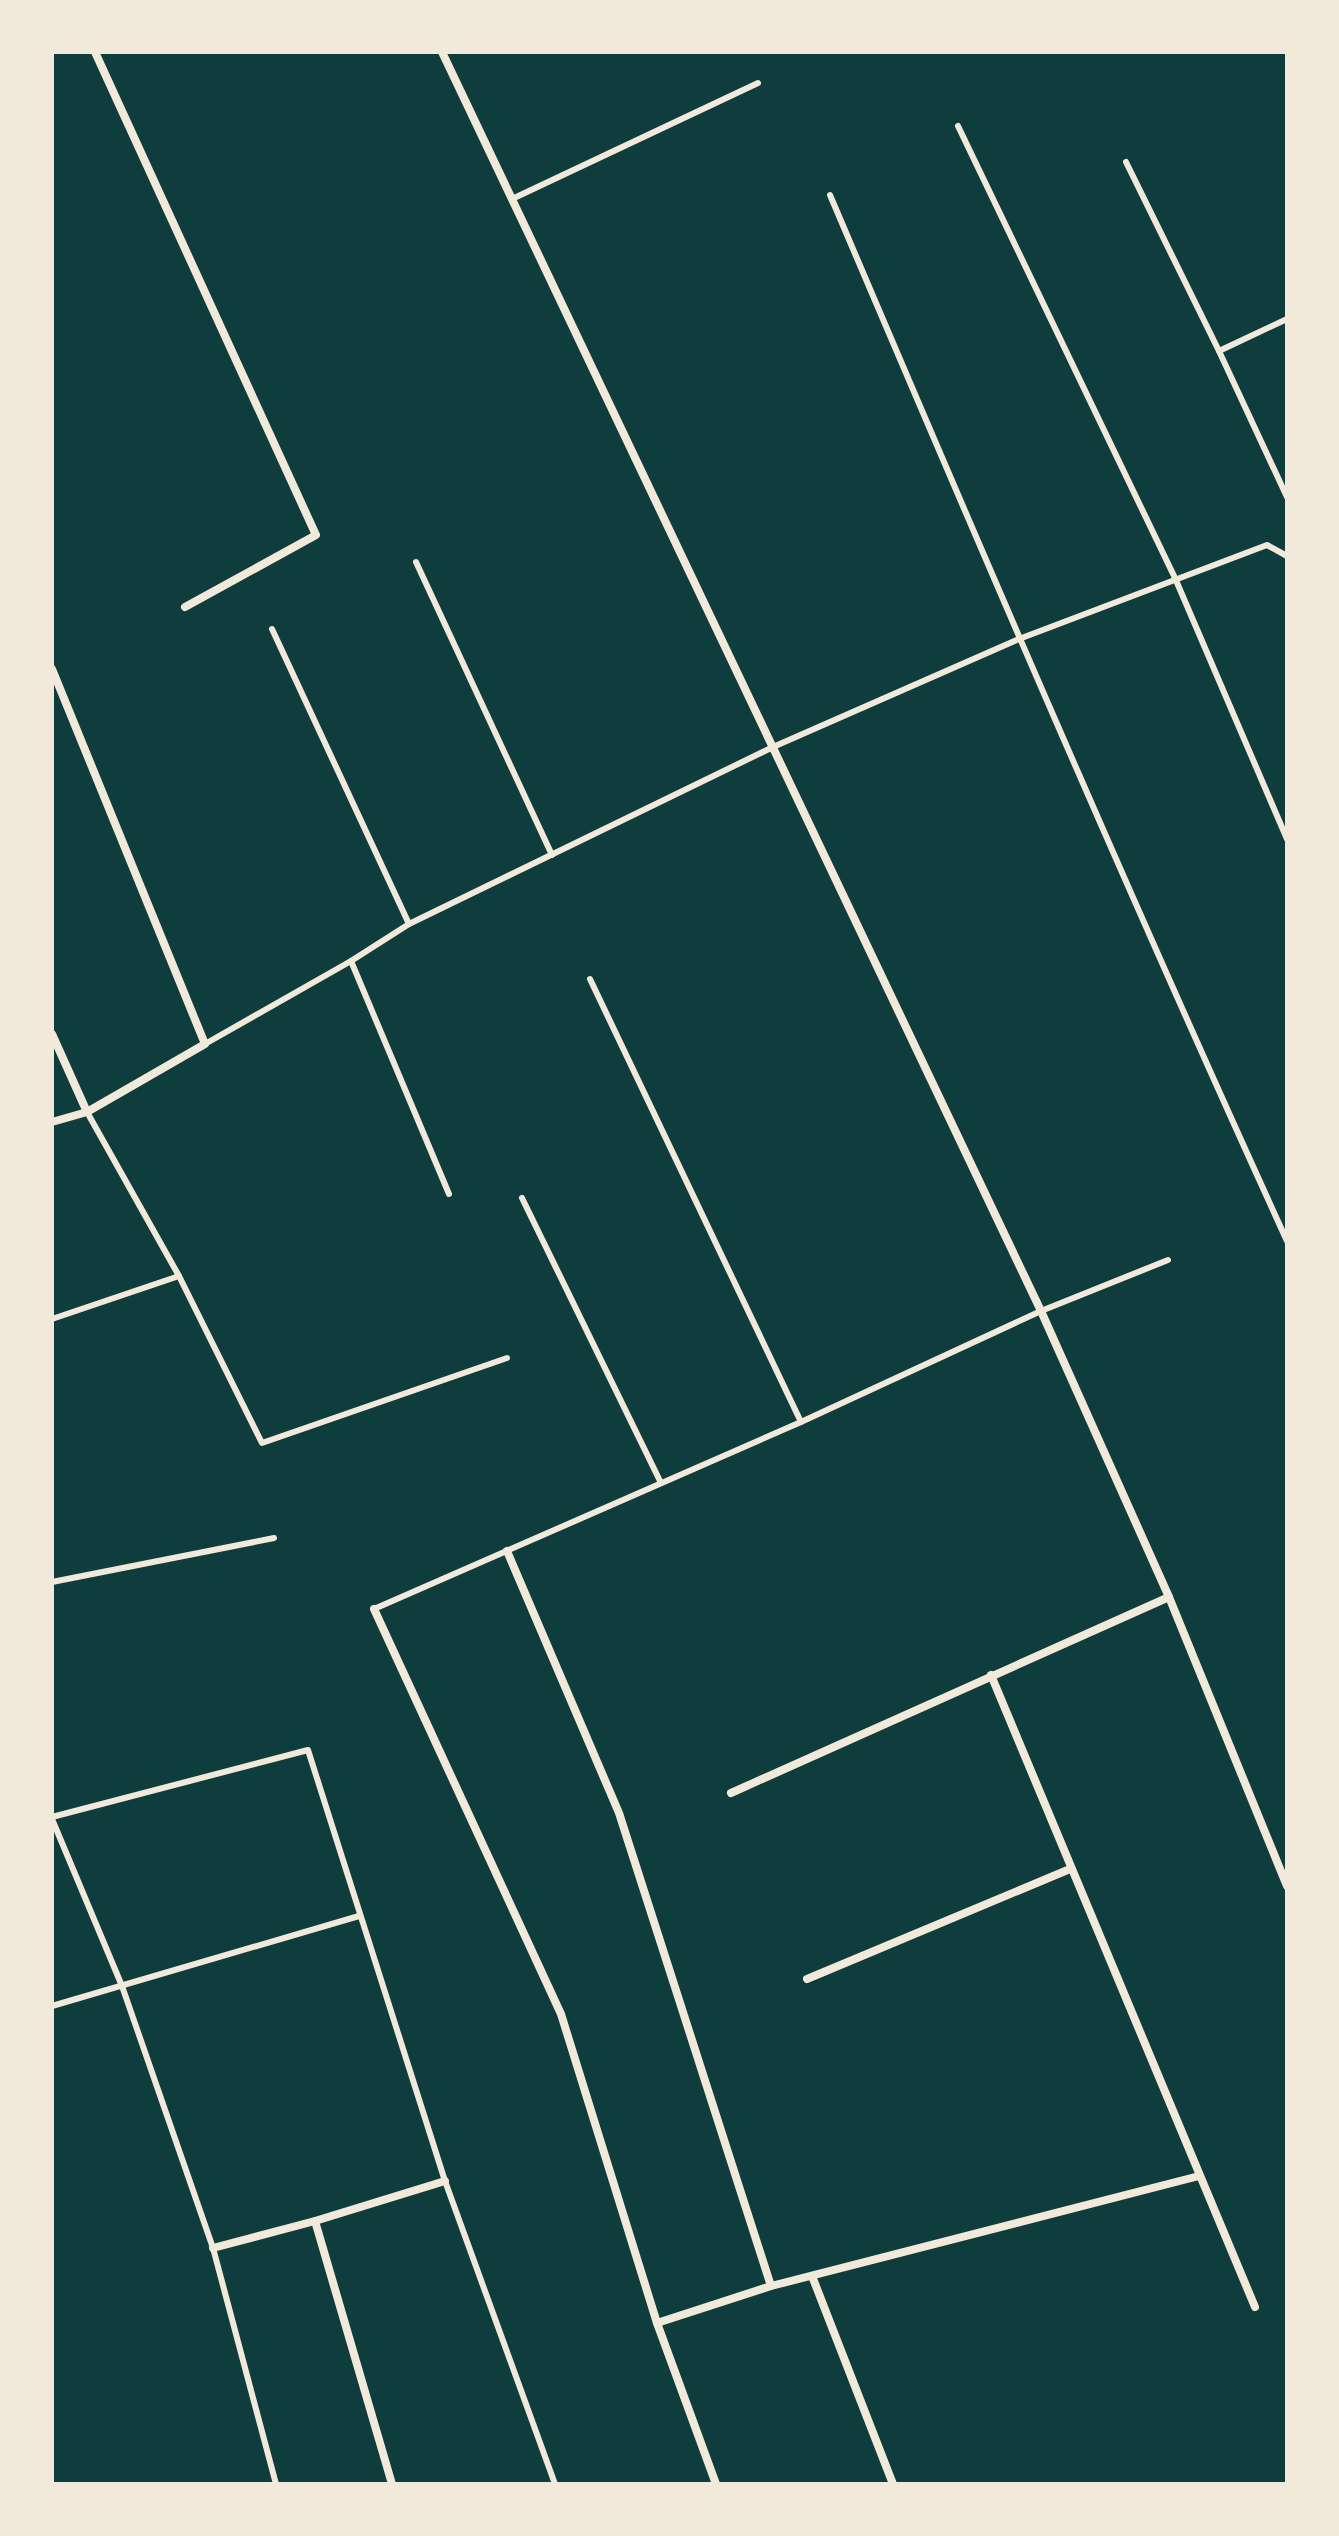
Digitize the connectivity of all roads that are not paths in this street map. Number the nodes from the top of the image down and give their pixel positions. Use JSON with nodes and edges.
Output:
{"nodes":[{"id":1,"x":95,"y":52,"type":"edge"},
{"id":2,"x":442,"y":52,"type":"edge"},
{"id":3,"x":758,"y":83,"type":"dead end"},
{"id":4,"x":958,"y":126,"type":"dead end"},
{"id":5,"x":1126,"y":162,"type":"dead end"},
{"id":6,"x":830,"y":195,"type":"dead end"},
{"id":7,"x":512,"y":199,"type":"junction"},
{"id":8,"x":1287,"y":319,"type":"edge"},
{"id":9,"x":1219,"y":351,"type":"junction"},
{"id":10,"x":1287,"y":497,"type":"edge"},
{"id":11,"x":1287,"y":556,"type":"edge"},
{"id":12,"x":416,"y":562,"type":"dead end"},
{"id":13,"x":1175,"y":578,"type":"junction"},
{"id":14,"x":185,"y":607,"type":"dead end"},
{"id":15,"x":272,"y":629,"type":"dead end"},
{"id":16,"x":1019,"y":639,"type":"junction"},
{"id":17,"x":52,"y":669,"type":"edge"},
{"id":18,"x":773,"y":747,"type":"junction"},
{"id":19,"x":1287,"y":839,"type":"edge"},
{"id":20,"x":552,"y":855,"type":"junction"},
{"id":21,"x":409,"y":924,"type":"junction"},
{"id":22,"x":351,"y":961,"type":"junction"},
{"id":23,"x":590,"y":979,"type":"dead end"},
{"id":24,"x":52,"y":1034,"type":"edge"},
{"id":25,"x":205,"y":1044,"type":"junction"},
{"id":26,"x":87,"y":1112,"type":"junction"},
{"id":27,"x":52,"y":1122,"type":"edge"},
{"id":28,"x":449,"y":1194,"type":"dead end"},
{"id":29,"x":522,"y":1198,"type":"dead end"},
{"id":30,"x":1287,"y":1241,"type":"edge"},
{"id":31,"x":1168,"y":1260,"type":"dead end"},
{"id":32,"x":179,"y":1276,"type":"junction"},
{"id":33,"x":1041,"y":1311,"type":"junction"},
{"id":34,"x":52,"y":1319,"type":"edge"},
{"id":35,"x":507,"y":1358,"type":"dead end"},
{"id":36,"x":801,"y":1422,"type":"junction"},
{"id":37,"x":661,"y":1483,"type":"junction"},
{"id":38,"x":274,"y":1538,"type":"dead end"},
{"id":39,"x":507,"y":1551,"type":"junction"},
{"id":40,"x":52,"y":1582,"type":"edge"},
{"id":41,"x":1169,"y":1597,"type":"junction"},
{"id":42,"x":374,"y":1609,"type":"joint"},
{"id":43,"x":991,"y":1675,"type":"junction"},
{"id":44,"x":731,"y":1793,"type":"dead end"},
{"id":45,"x":52,"y":1818,"type":"edge"},
{"id":46,"x":1070,"y":1869,"type":"junction"},
{"id":47,"x":1287,"y":1886,"type":"edge"},
{"id":48,"x":359,"y":1916,"type":"junction"},
{"id":49,"x":807,"y":1979,"type":"dead end"},
{"id":50,"x":122,"y":1986,"type":"junction"},
{"id":51,"x":52,"y":2006,"type":"edge"},
{"id":52,"x":1199,"y":2176,"type":"junction"},
{"id":53,"x":445,"y":2181,"type":"junction"},
{"id":54,"x":315,"y":2221,"type":"junction"},
{"id":55,"x":213,"y":2248,"type":"junction"},
{"id":56,"x":812,"y":2276,"type":"junction"},
{"id":57,"x":771,"y":2286,"type":"junction"},
{"id":58,"x":1255,"y":2307,"type":"dead end"},
{"id":59,"x":657,"y":2323,"type":"junction"},
{"id":60,"x":276,"y":2484,"type":"edge"},
{"id":61,"x":392,"y":2484,"type":"edge"},
{"id":62,"x":555,"y":2484,"type":"edge"},
{"id":63,"x":716,"y":2484,"type":"edge"},
{"id":64,"x":893,"y":2484,"type":"edge"}],
"edges":[{"from":1,"to":14,"type":"street"},
{"from":2,"to":7,"type":"street"},
{"from":3,"to":7,"type":"lane"},
{"from":4,"to":13,"type":"lane"},
{"from":5,"to":9,"type":"lane"},
{"from":6,"to":16,"type":"lane"},
{"from":7,"to":18,"type":"street"},
{"from":8,"to":9,"type":"lane"},
{"from":9,"to":10,"type":"lane"},
{"from":11,"to":13,"type":"lane"},
{"from":12,"to":20,"type":"lane"},
{"from":13,"to":16,"type":"lane"},
{"from":13,"to":19,"type":"lane"},
{"from":15,"to":21,"type":"lane"},
{"from":16,"to":18,"type":"lane"},
{"from":16,"to":30,"type":"lane"},
{"from":17,"to":25,"type":"street"},
{"from":18,"to":20,"type":"lane"},
{"from":18,"to":33,"type":"street"},
{"from":20,"to":21,"type":"lane"},
{"from":21,"to":22,"type":"lane"},
{"from":22,"to":25,"type":"lane"},
{"from":22,"to":28,"type":"lane"},
{"from":23,"to":36,"type":"lane"},
{"from":24,"to":26,"type":"street"},
{"from":25,"to":26,"type":"street"},
{"from":26,"to":27,"type":"street"},
{"from":26,"to":32,"type":"lane"},
{"from":29,"to":37,"type":"lane"},
{"from":31,"to":33,"type":"lane"},
{"from":32,"to":34,"type":"lane"},
{"from":32,"to":35,"type":"lane"},
{"from":33,"to":36,"type":"lane"},
{"from":33,"to":41,"type":"street"},
{"from":36,"to":37,"type":"lane"},
{"from":37,"to":39,"type":"lane"},
{"from":38,"to":40,"type":"lane"},
{"from":39,"to":42,"type":"lane"},
{"from":39,"to":57,"type":"street"},
{"from":41,"to":43,"type":"street"},
{"from":41,"to":47,"type":"street"},
{"from":42,"to":59,"type":"street"},
{"from":43,"to":44,"type":"street"},
{"from":43,"to":46,"type":"street"},
{"from":45,"to":48,"type":"lane"},
{"from":45,"to":50,"type":"lane"},
{"from":46,"to":49,"type":"street"},
{"from":46,"to":52,"type":"street"},
{"from":48,"to":50,"type":"lane"},
{"from":48,"to":53,"type":"lane"},
{"from":50,"to":51,"type":"lane"},
{"from":50,"to":55,"type":"lane"},
{"from":52,"to":56,"type":"street"},
{"from":52,"to":58,"type":"street"},
{"from":53,"to":54,"type":"street"},
{"from":53,"to":62,"type":"lane"},
{"from":54,"to":55,"type":"street"},
{"from":54,"to":61,"type":"street"},
{"from":55,"to":60,"type":"lane"},
{"from":56,"to":57,"type":"street"},
{"from":56,"to":64,"type":"street"},
{"from":57,"to":59,"type":"street"},
{"from":59,"to":63,"type":"street"}]}
